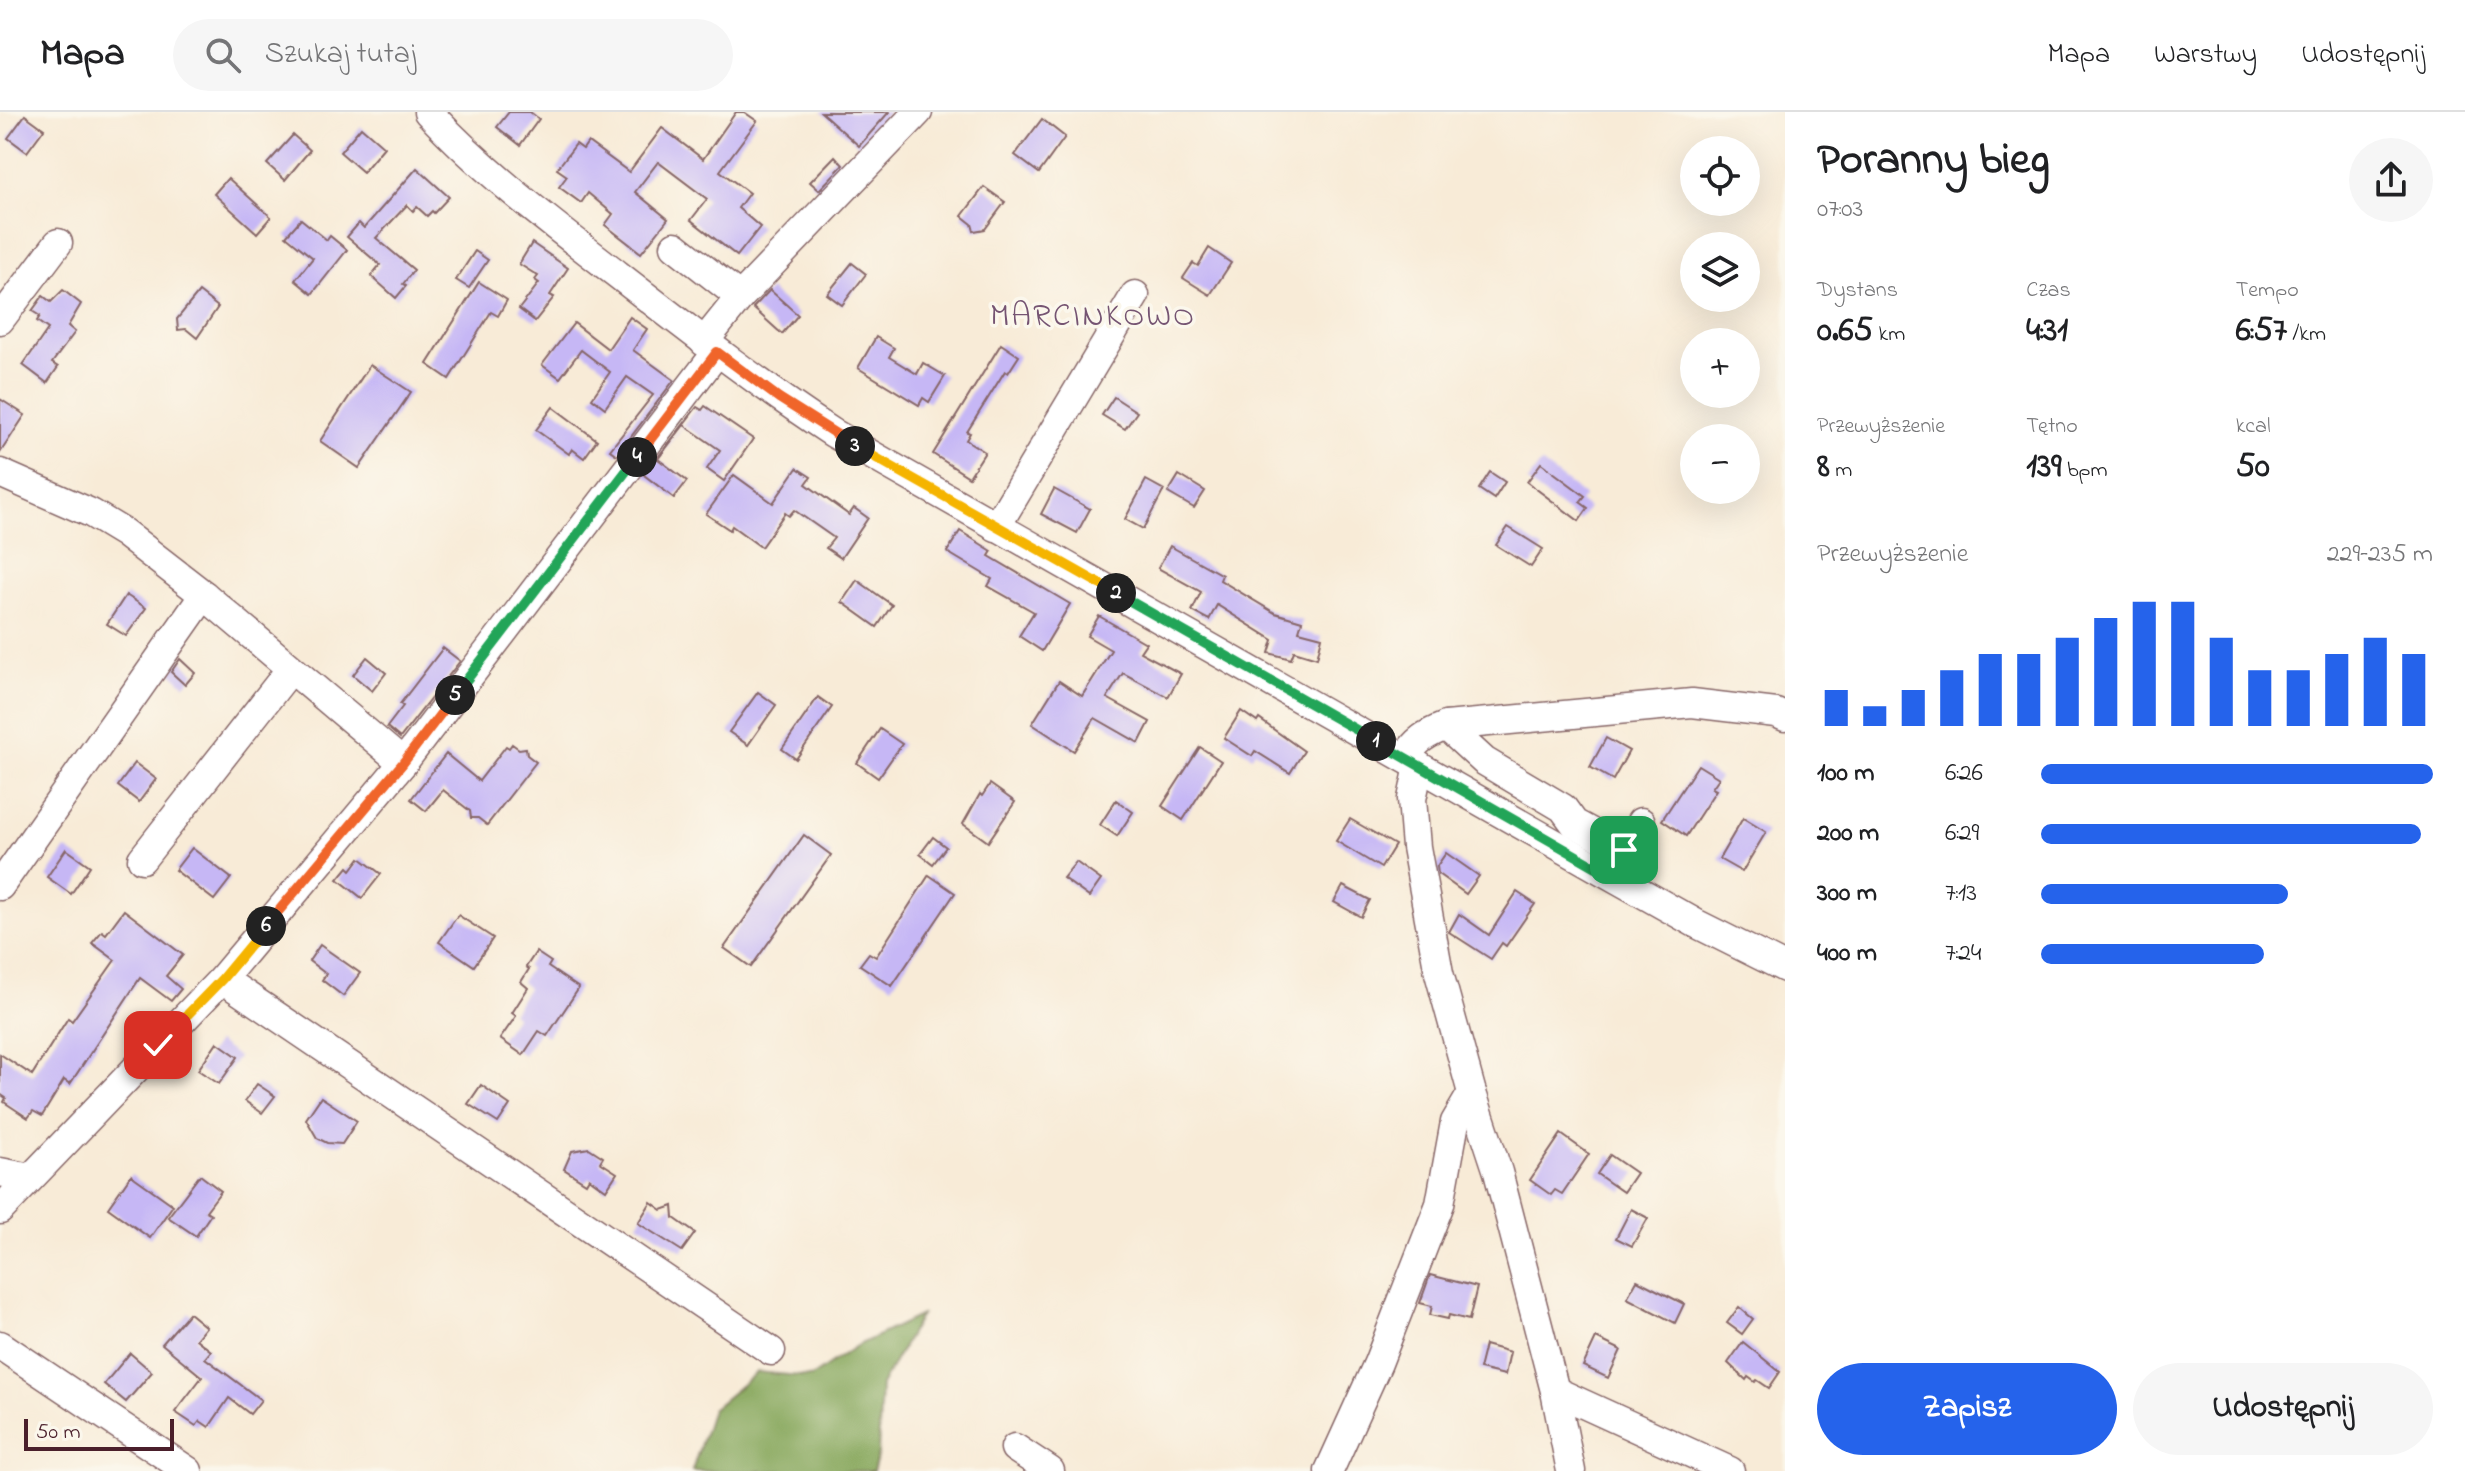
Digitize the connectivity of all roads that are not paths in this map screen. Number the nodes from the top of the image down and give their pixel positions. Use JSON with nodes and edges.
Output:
{"nodes":[{"id":1,"x":428,"y":112,"type":"edge"},
{"id":2,"x":918,"y":112,"type":"edge"},
{"id":3,"x":58,"y":243,"type":"dead end"},
{"id":4,"x":675,"y":246,"type":"dead end"},
{"id":5,"x":1135,"y":295,"type":"dead end"},
{"id":6,"x":740,"y":297,"type":"junction"},
{"id":7,"x":0,"y":320,"type":"edge"},
{"id":8,"x":711,"y":347,"type":"junction"},
{"id":9,"x":0,"y":473,"type":"edge"},
{"id":10,"x":996,"y":527,"type":"junction"},
{"id":11,"x":204,"y":595,"type":"junction"},
{"id":12,"x":290,"y":670,"type":"junction"},
{"id":13,"x":1785,"y":717,"type":"edge"},
{"id":14,"x":1446,"y":726,"type":"junction"},
{"id":15,"x":1412,"y":762,"type":"junction"},
{"id":16,"x":403,"y":763,"type":"junction"},
{"id":17,"x":1641,"y":822,"type":"dead end"},
{"id":18,"x":1627,"y":851,"type":"junction"},
{"id":19,"x":142,"y":859,"type":"dead end"},
{"id":20,"x":1610,"y":875,"type":"junction"},
{"id":21,"x":0,"y":886,"type":"edge"},
{"id":22,"x":1785,"y":968,"type":"edge"},
{"id":23,"x":222,"y":979,"type":"junction"},
{"id":24,"x":1472,"y":1093,"type":"junction"},
{"id":25,"x":0,"y":1172,"type":"edge"},
{"id":26,"x":30,"y":1178,"type":"junction"},
{"id":27,"x":0,"y":1210,"type":"edge"},
{"id":28,"x":0,"y":1345,"type":"edge"},
{"id":29,"x":771,"y":1351,"type":"dead end"},
{"id":30,"x":1555,"y":1391,"type":"junction"},
{"id":31,"x":1015,"y":1448,"type":"dead end"},
{"id":32,"x":188,"y":1471,"type":"edge"},
{"id":33,"x":1050,"y":1471,"type":"edge"},
{"id":34,"x":1329,"y":1471,"type":"edge"},
{"id":35,"x":1571,"y":1471,"type":"edge"},
{"id":36,"x":1730,"y":1471,"type":"edge"}],
"edges":[{"from":1,"to":8,"type":"street"},
{"from":2,"to":6,"type":"street"},
{"from":3,"to":7,"type":"street"},
{"from":4,"to":6,"type":"street"},
{"from":5,"to":10,"type":"street"},
{"from":6,"to":8,"type":"street"},
{"from":8,"to":10,"type":"street"},
{"from":8,"to":16,"type":"street"},
{"from":9,"to":11,"type":"street"},
{"from":10,"to":15,"type":"street"},
{"from":11,"to":12,"type":"street"},
{"from":11,"to":21,"type":"street"},
{"from":12,"to":16,"type":"street"},
{"from":12,"to":19,"type":"street"},
{"from":13,"to":14,"type":"street"},
{"from":14,"to":15,"type":"street"},
{"from":14,"to":18,"type":"street"},
{"from":15,"to":20,"type":"street"},
{"from":15,"to":24,"type":"street"},
{"from":16,"to":23,"type":"street"},
{"from":17,"to":18,"type":"street"},
{"from":18,"to":20,"type":"street"},
{"from":20,"to":22,"type":"street"},
{"from":23,"to":26,"type":"street"},
{"from":23,"to":29,"type":"street"},
{"from":24,"to":30,"type":"street"},
{"from":24,"to":34,"type":"street"},
{"from":25,"to":26,"type":"street"},
{"from":26,"to":27,"type":"street"},
{"from":28,"to":32,"type":"street"},
{"from":30,"to":35,"type":"street"},
{"from":30,"to":36,"type":"street"},
{"from":31,"to":33,"type":"street"}]}
